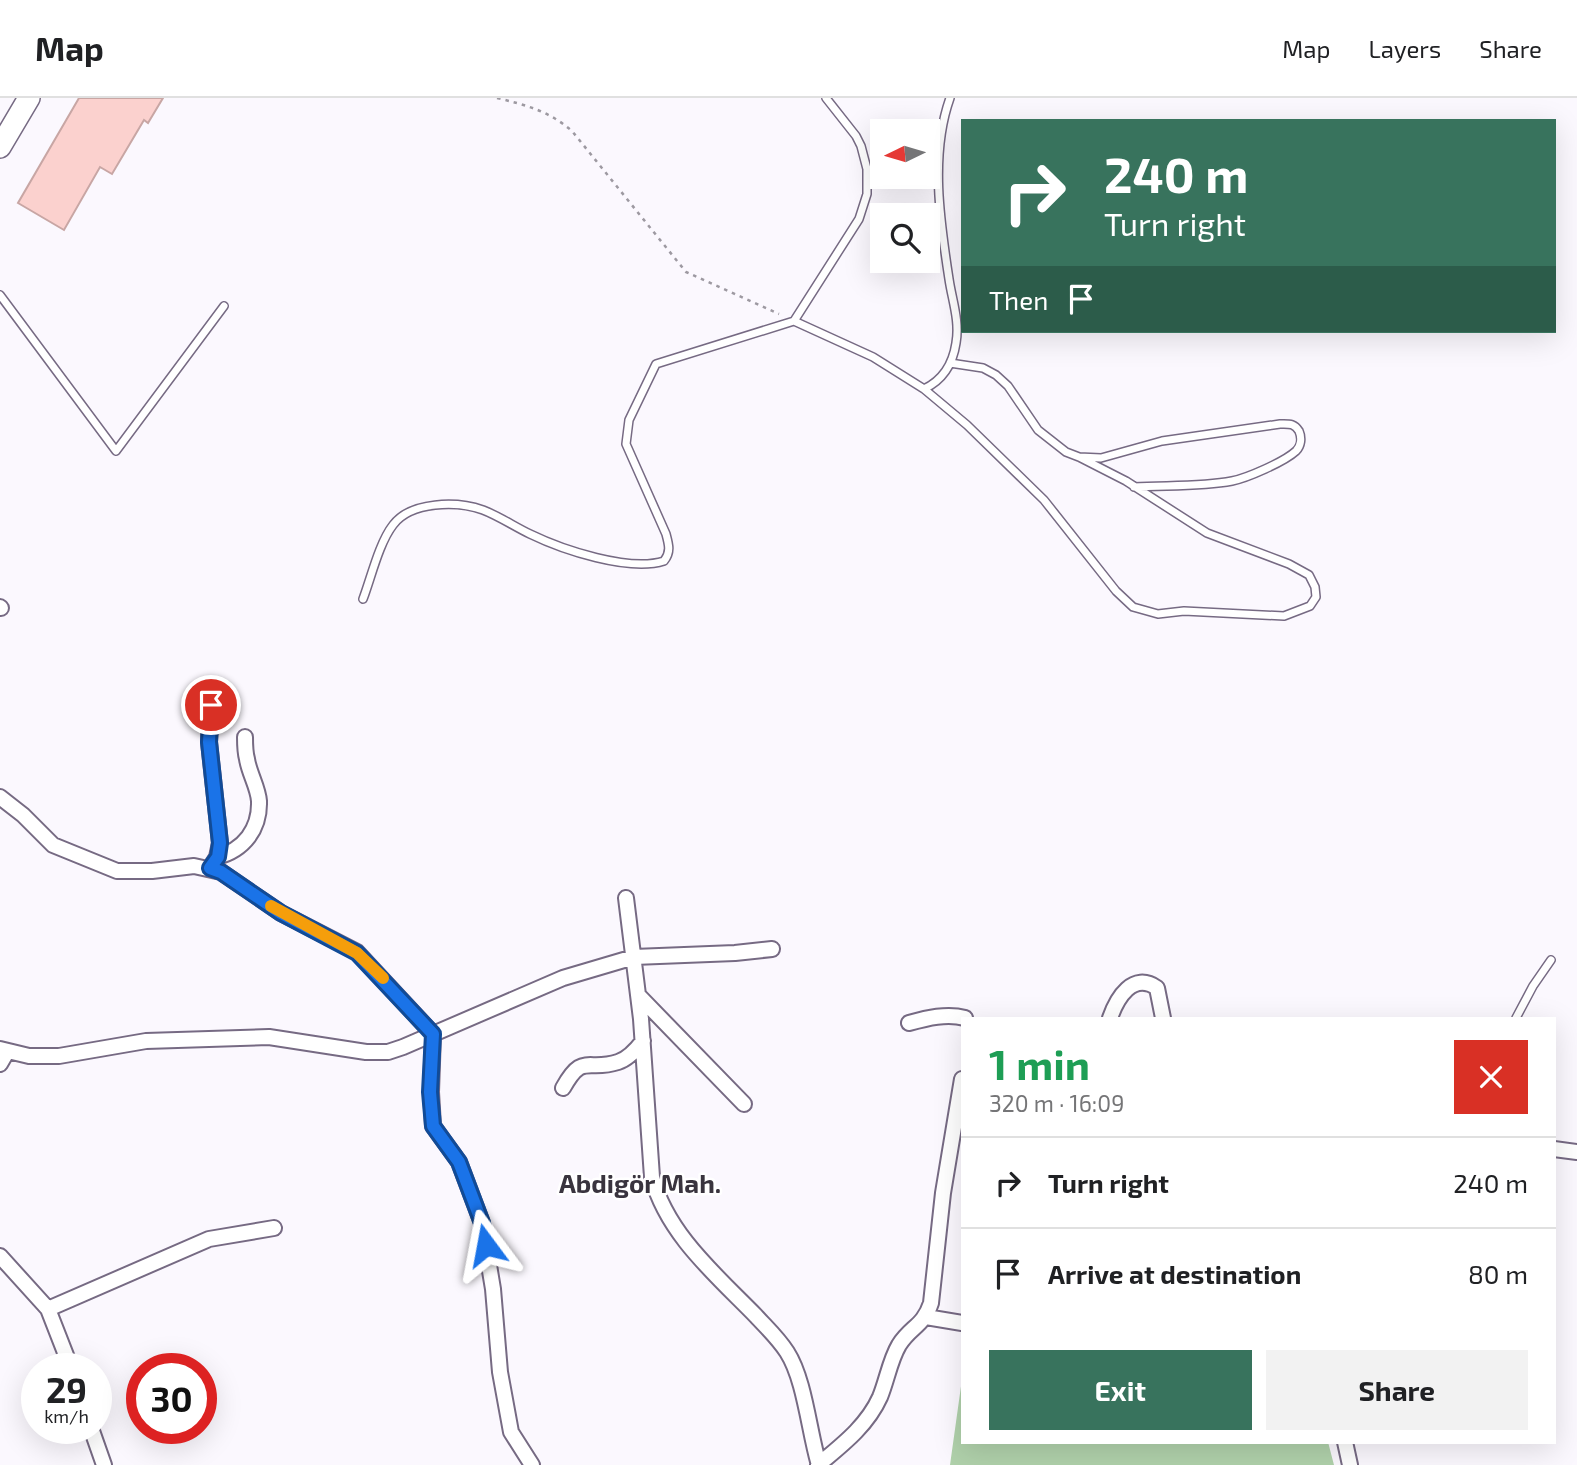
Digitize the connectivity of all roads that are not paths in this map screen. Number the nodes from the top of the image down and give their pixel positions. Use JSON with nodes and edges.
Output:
{"nodes":[{"id":1,"x":29,"y":98,"type":"edge"},
{"id":2,"x":826,"y":98,"type":"edge"},
{"id":3,"x":950,"y":98,"type":"edge"},
{"id":4,"x":0,"y":147,"type":"edge"},
{"id":5,"x":0,"y":295,"type":"edge"},
{"id":6,"x":224,"y":306,"type":"dead end"},
{"id":7,"x":794,"y":321,"type":"junction"},
{"id":8,"x":950,"y":363,"type":"junction"},
{"id":9,"x":925,"y":389,"type":"junction"},
{"id":10,"x":1079,"y":457,"type":"junction"},
{"id":11,"x":1134,"y":487,"type":"junction"},
{"id":12,"x":363,"y":599,"type":"dead end"},
{"id":13,"x":211,"y":705,"type":"dead end"},
{"id":14,"x":244,"y":737,"type":"dead end"},
{"id":15,"x":0,"y":797,"type":"edge"},
{"id":16,"x":214,"y":862,"type":"junction"},
{"id":17,"x":626,"y":898,"type":"dead end"},
{"id":18,"x":772,"y":949,"type":"dead end"},
{"id":19,"x":634,"y":957,"type":"junction"},
{"id":20,"x":1551,"y":960,"type":"dead end"},
{"id":21,"x":639,"y":996,"type":"junction"},
{"id":22,"x":961,"y":1017,"type":"edge"},
{"id":23,"x":1110,"y":1017,"type":"edge"},
{"id":24,"x":1163,"y":1017,"type":"edge"},
{"id":25,"x":1517,"y":1017,"type":"edge"},
{"id":26,"x":909,"y":1023,"type":"dead end"},
{"id":27,"x":433,"y":1034,"type":"junction"},
{"id":28,"x":643,"y":1041,"type":"junction"},
{"id":29,"x":2,"y":1055,"type":"edge"},
{"id":30,"x":961,"y":1085,"type":"edge"},
{"id":31,"x":563,"y":1088,"type":"dead end"},
{"id":32,"x":744,"y":1104,"type":"dead end"},
{"id":33,"x":1556,"y":1149,"type":"edge"},
{"id":34,"x":1577,"y":1152,"type":"edge"},
{"id":35,"x":274,"y":1228,"type":"dead end"},
{"id":36,"x":0,"y":1256,"type":"edge"},
{"id":37,"x":48,"y":1309,"type":"junction"},
{"id":38,"x":926,"y":1317,"type":"junction"},
{"id":39,"x":961,"y":1323,"type":"edge"},
{"id":40,"x":65,"y":1353,"type":"edge"},
{"id":41,"x":97,"y":1444,"type":"edge"},
{"id":42,"x":1345,"y":1444,"type":"edge"},
{"id":43,"x":104,"y":1465,"type":"edge"},
{"id":44,"x":532,"y":1465,"type":"edge"},
{"id":45,"x":818,"y":1465,"type":"edge"},
{"id":46,"x":1350,"y":1465,"type":"edge"}],
"edges":[{"from":1,"to":4,"type":"main road"},
{"from":2,"to":7,"type":"lane"},
{"from":3,"to":8,"type":"lane"},
{"from":5,"to":6,"type":"lane"},
{"from":7,"to":9,"type":"lane"},
{"from":7,"to":12,"type":"lane"},
{"from":8,"to":9,"type":"lane"},
{"from":8,"to":10,"type":"lane"},
{"from":9,"to":11,"type":"lane"},
{"from":10,"to":11,"type":"lane"},
{"from":10,"to":11,"type":"lane"},
{"from":13,"to":16,"type":"street"},
{"from":14,"to":16,"type":"street"},
{"from":15,"to":16,"type":"street"},
{"from":16,"to":27,"type":"street"},
{"from":17,"to":19,"type":"street"},
{"from":18,"to":19,"type":"street"},
{"from":19,"to":21,"type":"street"},
{"from":19,"to":27,"type":"street"},
{"from":20,"to":25,"type":"lane"},
{"from":21,"to":28,"type":"street"},
{"from":21,"to":32,"type":"street"},
{"from":22,"to":26,"type":"street"},
{"from":23,"to":24,"type":"street"},
{"from":27,"to":29,"type":"street"},
{"from":27,"to":44,"type":"street"},
{"from":28,"to":31,"type":"street"},
{"from":28,"to":45,"type":"street"},
{"from":30,"to":38,"type":"street"},
{"from":33,"to":34,"type":"street"},
{"from":35,"to":37,"type":"street"},
{"from":36,"to":37,"type":"street"},
{"from":37,"to":40,"type":"street"},
{"from":38,"to":39,"type":"street"},
{"from":38,"to":45,"type":"street"},
{"from":41,"to":43,"type":"street"},
{"from":42,"to":46,"type":"street"}]}
